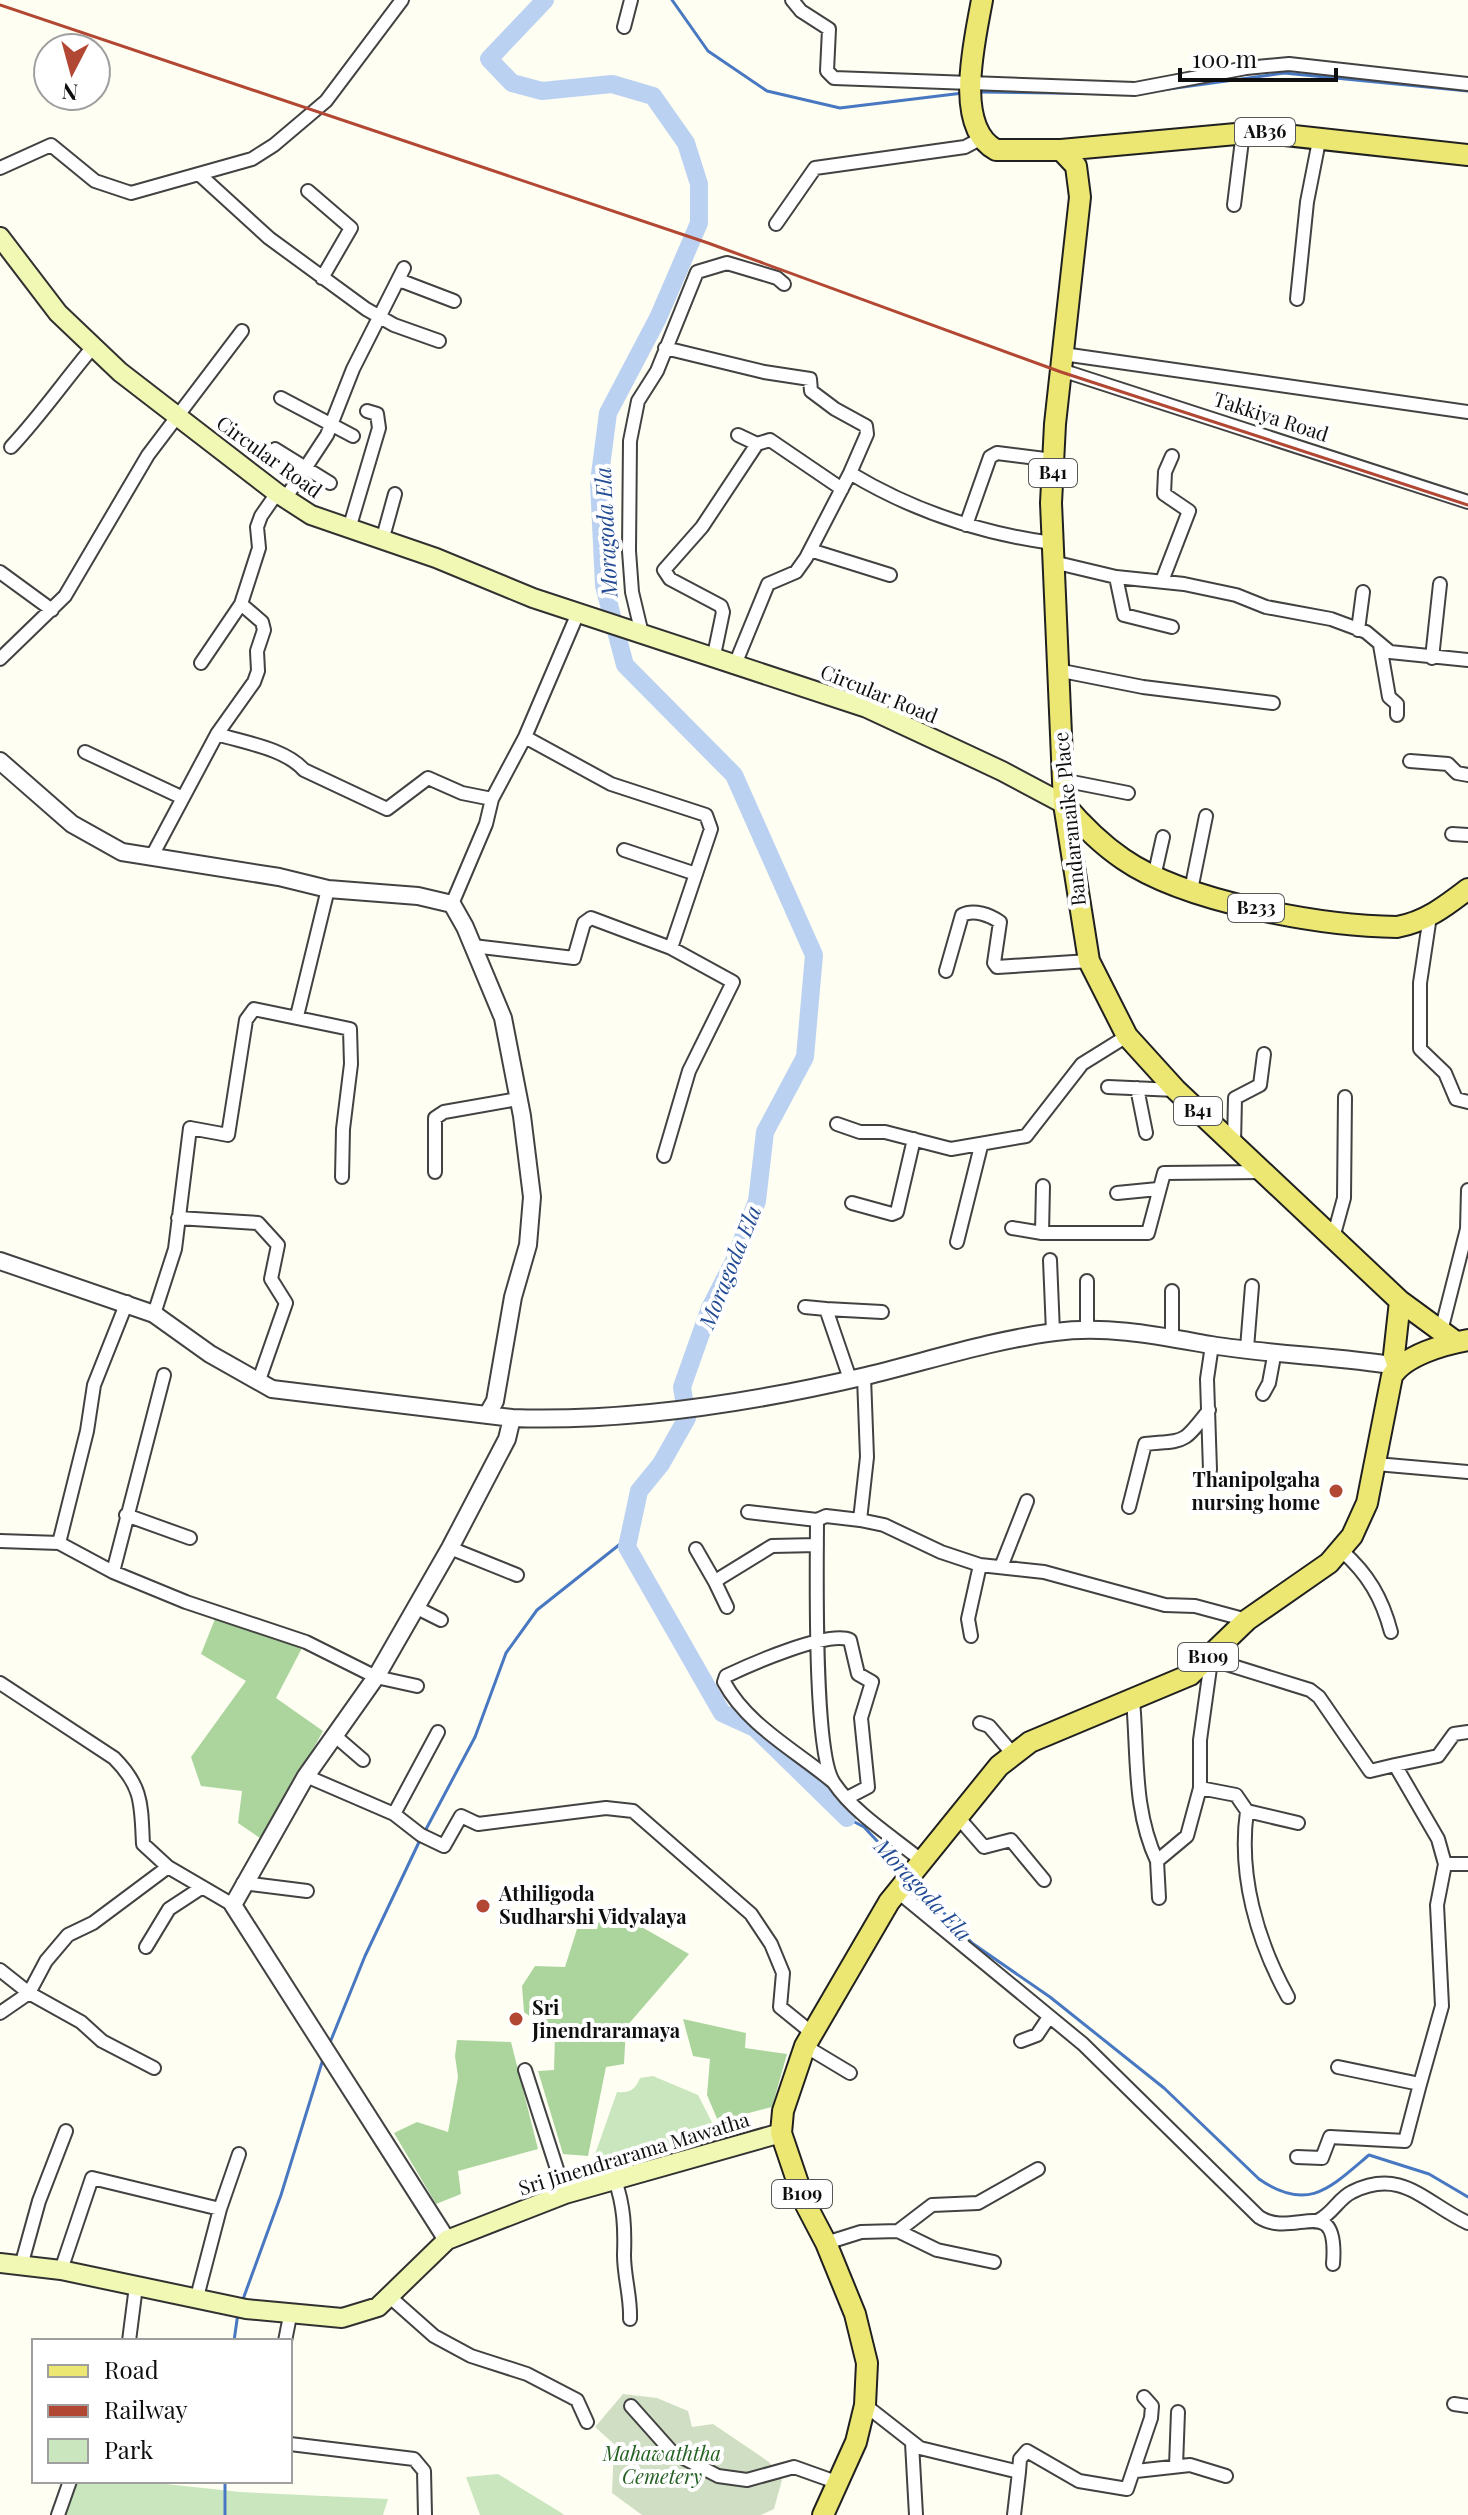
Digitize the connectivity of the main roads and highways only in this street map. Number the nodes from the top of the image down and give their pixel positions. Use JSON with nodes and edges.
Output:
{"nodes":[{"id":1,"x":982,"y":0,"type":"edge"},
{"id":2,"x":1061,"y":150,"type":"junction"},
{"id":3,"x":1468,"y":155,"type":"edge"},
{"id":4,"x":0,"y":237,"type":"edge"},
{"id":5,"x":1064,"y":804,"type":"junction"},
{"id":6,"x":1468,"y":889,"type":"edge"},
{"id":7,"x":1400,"y":1301,"type":"junction"},
{"id":8,"x":1455,"y":1338,"type":"edge"},
{"id":9,"x":1398,"y":1366,"type":"junction"},
{"id":10,"x":781,"y":2133,"type":"junction"},
{"id":11,"x":0,"y":2263,"type":"edge"},
{"id":12,"x":823,"y":2515,"type":"edge"}],
"edges":[{"from":1,"to":2,"type":"main road"},
{"from":2,"to":3,"type":"main road","number":"AB36"},
{"from":2,"to":5,"type":"main road","name":"Bandaranaike Place","number":"B41"},
{"from":4,"to":5,"type":"main road","name":"Circular Road"},
{"from":5,"to":6,"type":"main road","number":"B233"},
{"from":5,"to":7,"type":"main road","name":"Bandaranaike Place","number":"B41"},
{"from":7,"to":8,"type":"main road","name":"Bandaranaike Place","number":"B41"},
{"from":7,"to":9,"type":"main road"},
{"from":8,"to":9,"type":"main road"},
{"from":9,"to":10,"type":"main road","number":"B109"},
{"from":10,"to":11,"type":"main road","name":"Sri Jinendrarama Mawatha"},
{"from":10,"to":12,"type":"main road","number":"B109"}]}
